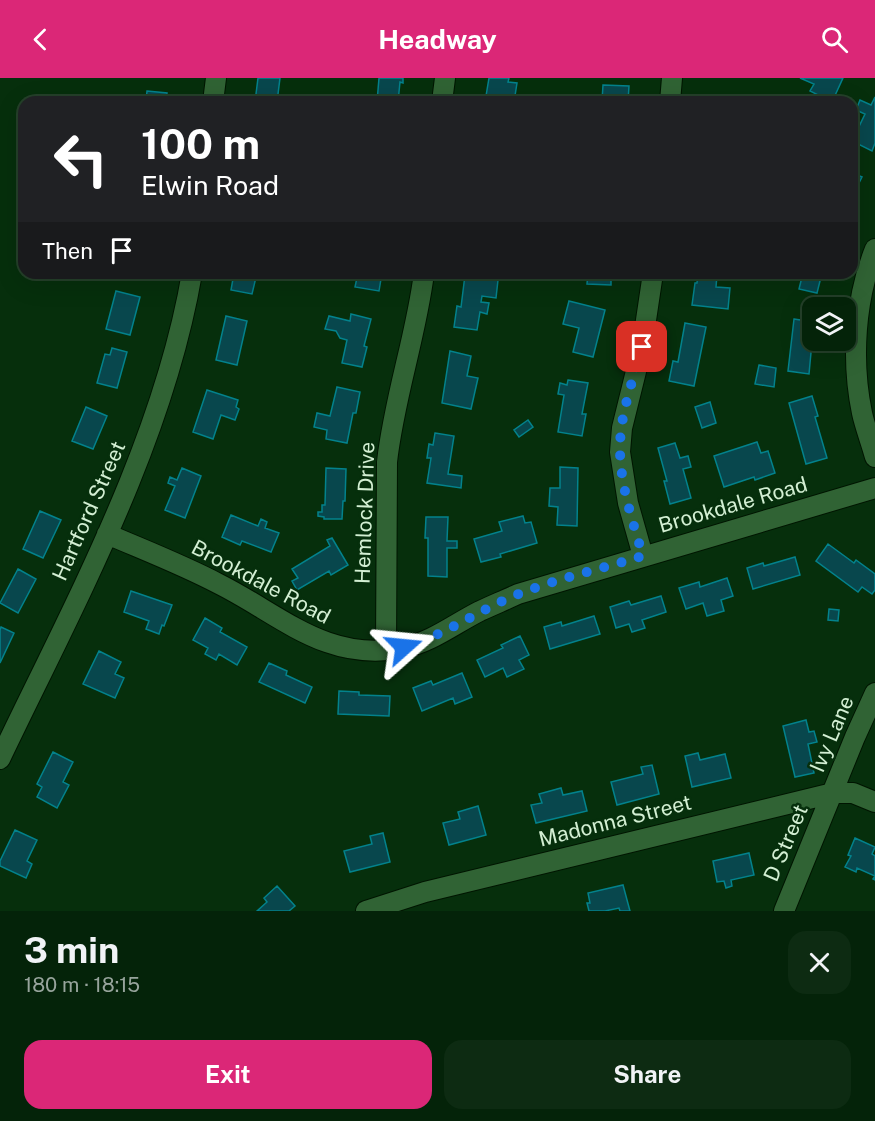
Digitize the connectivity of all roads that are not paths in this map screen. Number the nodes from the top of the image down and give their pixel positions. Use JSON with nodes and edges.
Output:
{"nodes":[{"id":1,"x":216,"y":78,"type":"edge"},
{"id":2,"x":445,"y":78,"type":"edge"},
{"id":3,"x":672,"y":78,"type":"edge"},
{"id":4,"x":214,"y":96,"type":"edge"},
{"id":5,"x":443,"y":96,"type":"edge"},
{"id":6,"x":670,"y":96,"type":"edge"},
{"id":7,"x":875,"y":249,"type":"edge"},
{"id":8,"x":191,"y":279,"type":"edge"},
{"id":9,"x":423,"y":279,"type":"edge"},
{"id":10,"x":652,"y":279,"type":"edge"},
{"id":11,"x":875,"y":457,"type":"edge"},
{"id":12,"x":875,"y":488,"type":"edge"},
{"id":13,"x":107,"y":534,"type":"junction"},
{"id":14,"x":643,"y":556,"type":"junction"},
{"id":15,"x":386,"y":650,"type":"junction"},
{"id":16,"x":875,"y":693,"type":"edge"},
{"id":17,"x":0,"y":759,"type":"edge"},
{"id":18,"x":833,"y":794,"type":"junction"},
{"id":19,"x":875,"y":802,"type":"edge"},
{"id":20,"x":366,"y":911,"type":"edge"},
{"id":21,"x":784,"y":911,"type":"edge"}],
"edges":[{"from":1,"to":4,"type":"street"},
{"from":2,"to":5,"type":"street"},
{"from":3,"to":6,"type":"street"},
{"from":7,"to":11,"type":"street"},
{"from":8,"to":13,"type":"street","name":"Hartford Street"},
{"from":9,"to":15,"type":"street","name":"Hemlock Drive"},
{"from":10,"to":14,"type":"street"},
{"from":12,"to":14,"type":"street","name":"Brookdale Road"},
{"from":13,"to":15,"type":"street","name":"Brookdale Road"},
{"from":13,"to":17,"type":"street","name":"Hartford Street"},
{"from":14,"to":15,"type":"street","name":"Brookdale Road"},
{"from":16,"to":18,"type":"street","name":"Ivy Lane"},
{"from":18,"to":19,"type":"street","name":"Madonna Street"},
{"from":18,"to":20,"type":"street","name":"Madonna Street"},
{"from":18,"to":21,"type":"street","name":"D Street"}]}
